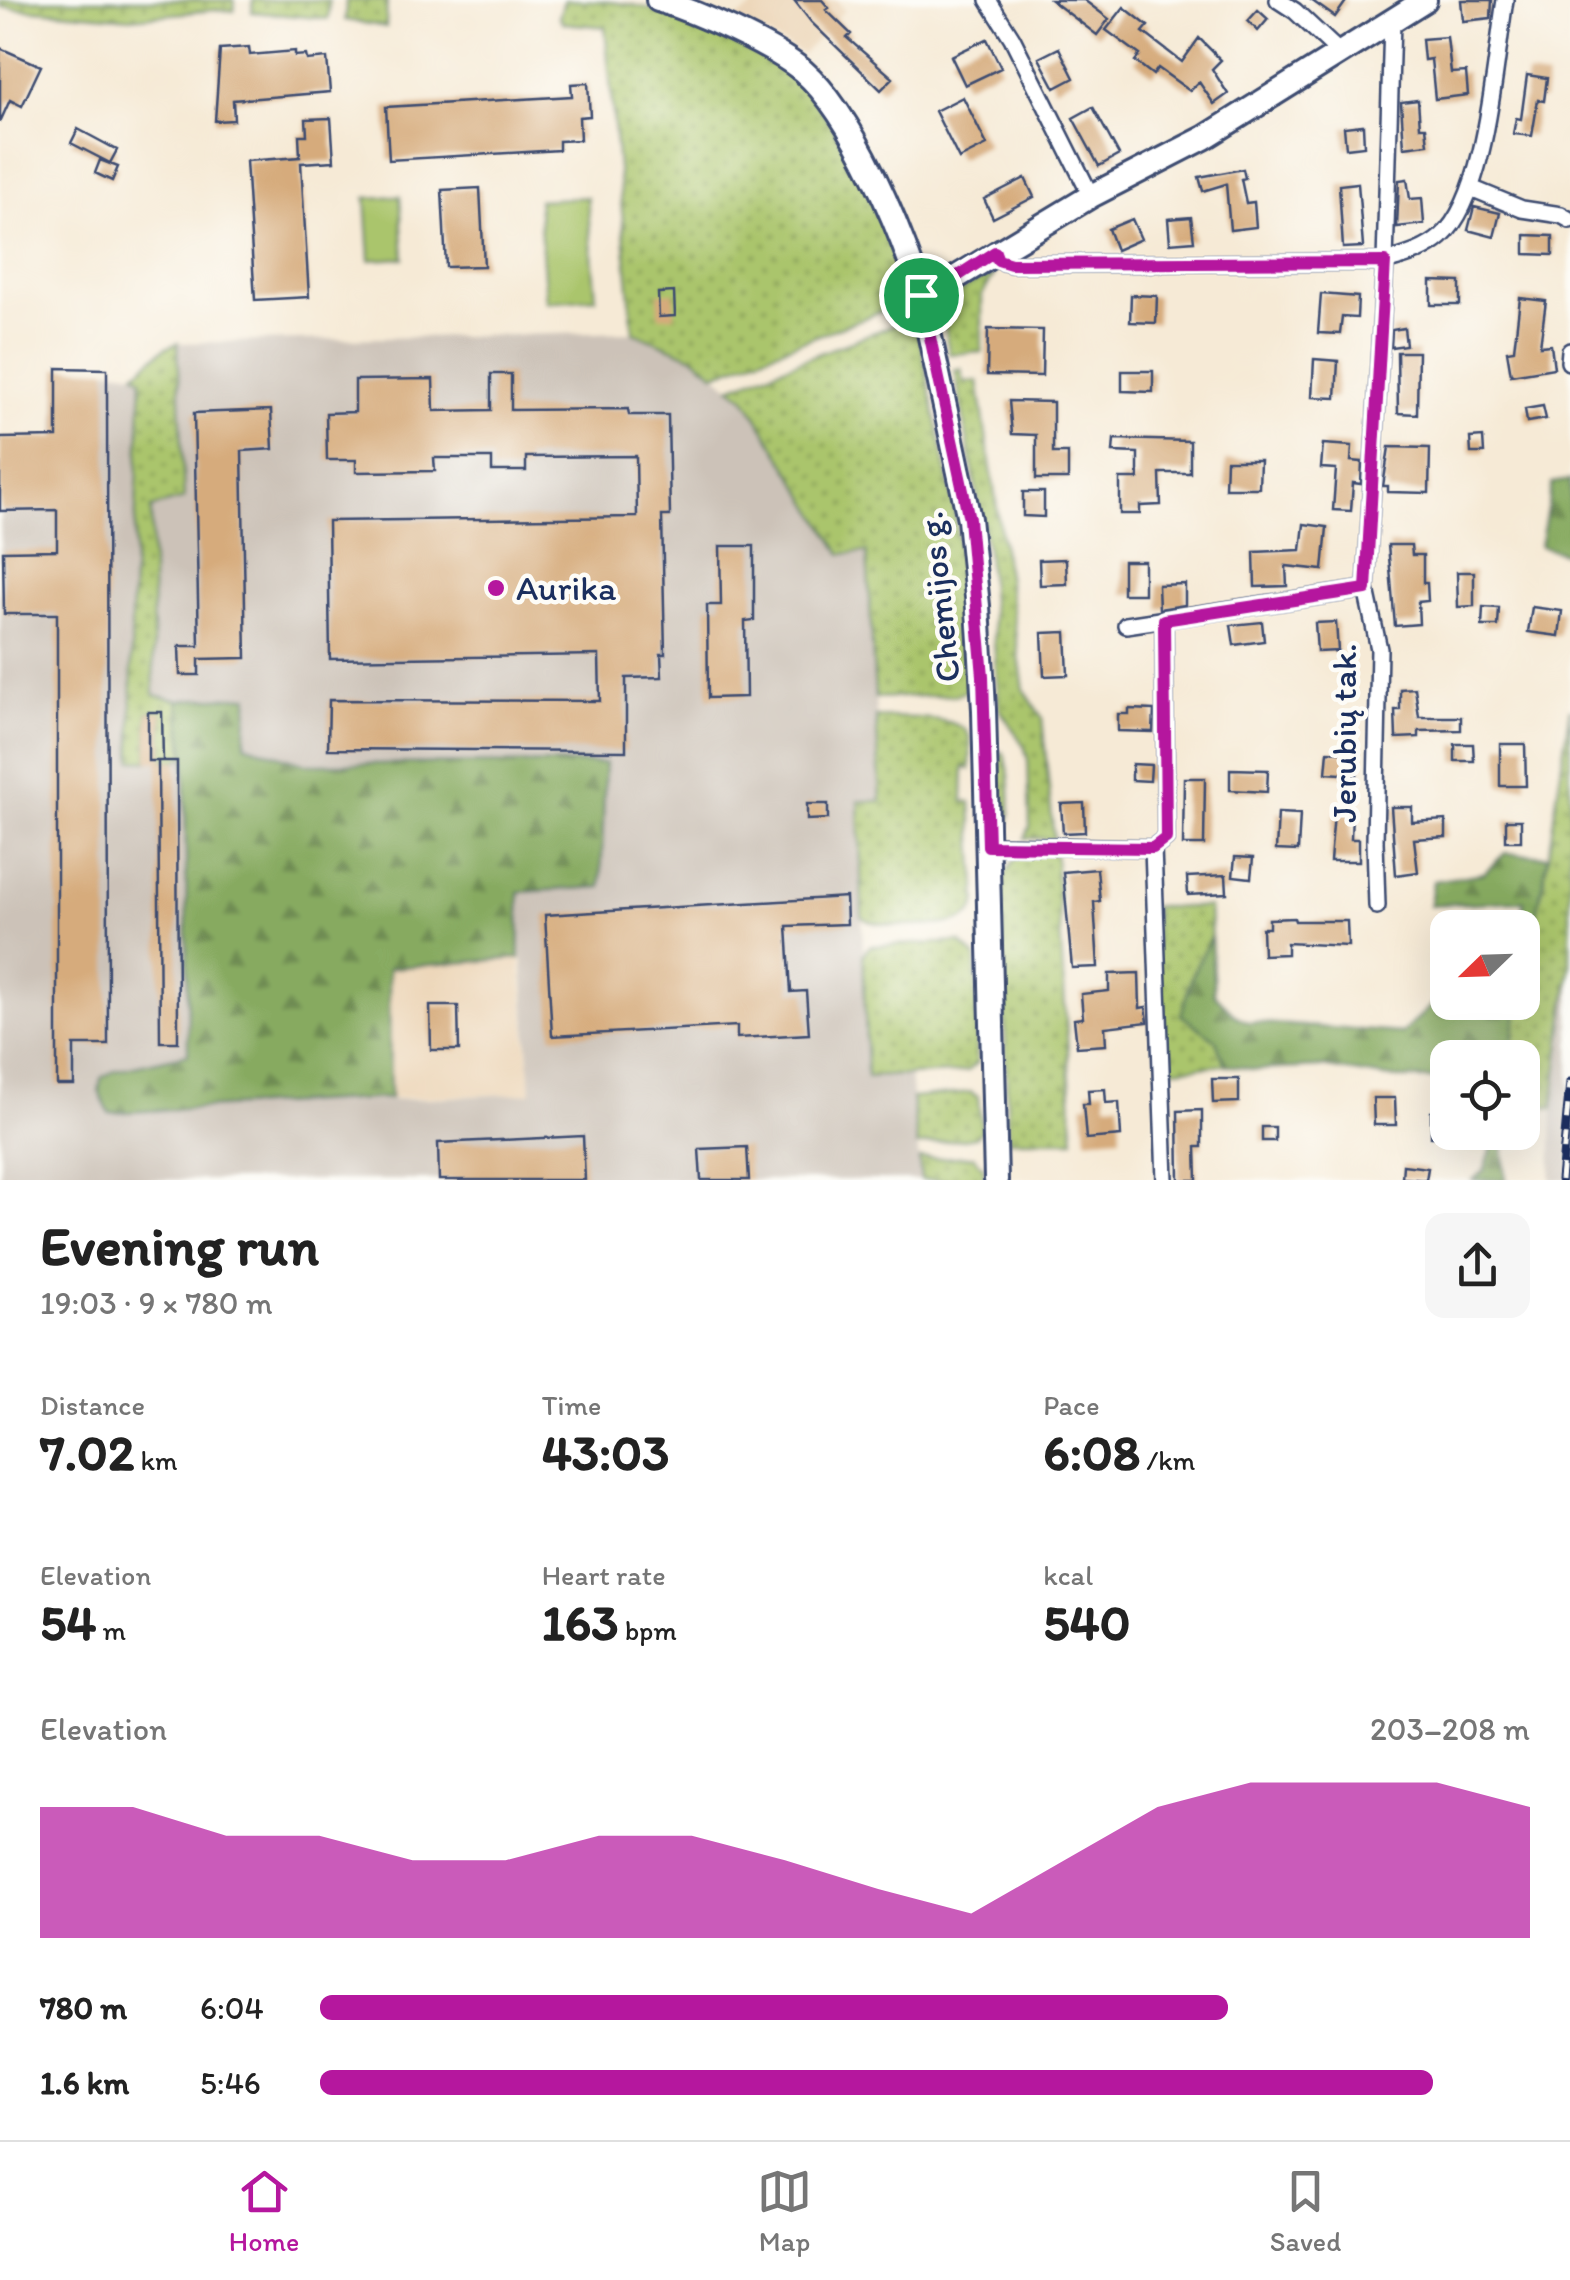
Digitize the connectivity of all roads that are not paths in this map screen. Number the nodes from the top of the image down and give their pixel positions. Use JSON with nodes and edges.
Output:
{"nodes":[{"id":1,"x":658,"y":0,"type":"edge"},
{"id":2,"x":988,"y":0,"type":"edge"},
{"id":3,"x":1278,"y":0,"type":"edge"},
{"id":4,"x":1425,"y":0,"type":"edge"},
{"id":5,"x":1504,"y":0,"type":"edge"},
{"id":6,"x":1392,"y":21,"type":"junction"},
{"id":7,"x":1340,"y":53,"type":"junction"},
{"id":8,"x":1471,"y":188,"type":"junction"},
{"id":9,"x":1091,"y":196,"type":"junction"},
{"id":10,"x":1570,"y":220,"type":"edge"},
{"id":11,"x":995,"y":252,"type":"junction"},
{"id":12,"x":1385,"y":262,"type":"junction"},
{"id":13,"x":921,"y":295,"type":"junction"},
{"id":14,"x":1570,"y":351,"type":"edge"},
{"id":15,"x":1569,"y":362,"type":"edge"},
{"id":16,"x":1366,"y":589,"type":"junction"},
{"id":17,"x":1164,"y":620,"type":"junction"},
{"id":18,"x":1126,"y":624,"type":"dead end"},
{"id":19,"x":988,"y":846,"type":"junction"},
{"id":20,"x":1153,"y":848,"type":"junction"},
{"id":21,"x":1377,"y":906,"type":"dead end"},
{"id":22,"x":996,"y":1180,"type":"edge"},
{"id":23,"x":1165,"y":1180,"type":"edge"}],
"edges":[{"from":1,"to":13,"type":"main road","name":"Chemijos g."},
{"from":2,"to":9,"type":"street"},
{"from":3,"to":7,"type":"street"},
{"from":4,"to":6,"type":"main road"},
{"from":5,"to":8,"type":"street"},
{"from":6,"to":7,"type":"main road"},
{"from":6,"to":12,"type":"street","name":"Jerubių tak."},
{"from":7,"to":9,"type":"main road"},
{"from":8,"to":10,"type":"street"},
{"from":8,"to":12,"type":"street"},
{"from":9,"to":11,"type":"main road"},
{"from":11,"to":12,"type":"street"},
{"from":11,"to":13,"type":"main road"},
{"from":12,"to":16,"type":"street","name":"Jerubių tak."},
{"from":13,"to":19,"type":"main road","name":"Chemijos g."},
{"from":14,"to":15,"type":"street"},
{"from":16,"to":17,"type":"street"},
{"from":16,"to":21,"type":"street","name":"Jerubių tak."},
{"from":17,"to":18,"type":"street"},
{"from":17,"to":20,"type":"street"},
{"from":19,"to":20,"type":"street"},
{"from":19,"to":22,"type":"main road","name":"Chemijos g."},
{"from":20,"to":23,"type":"street"}]}
